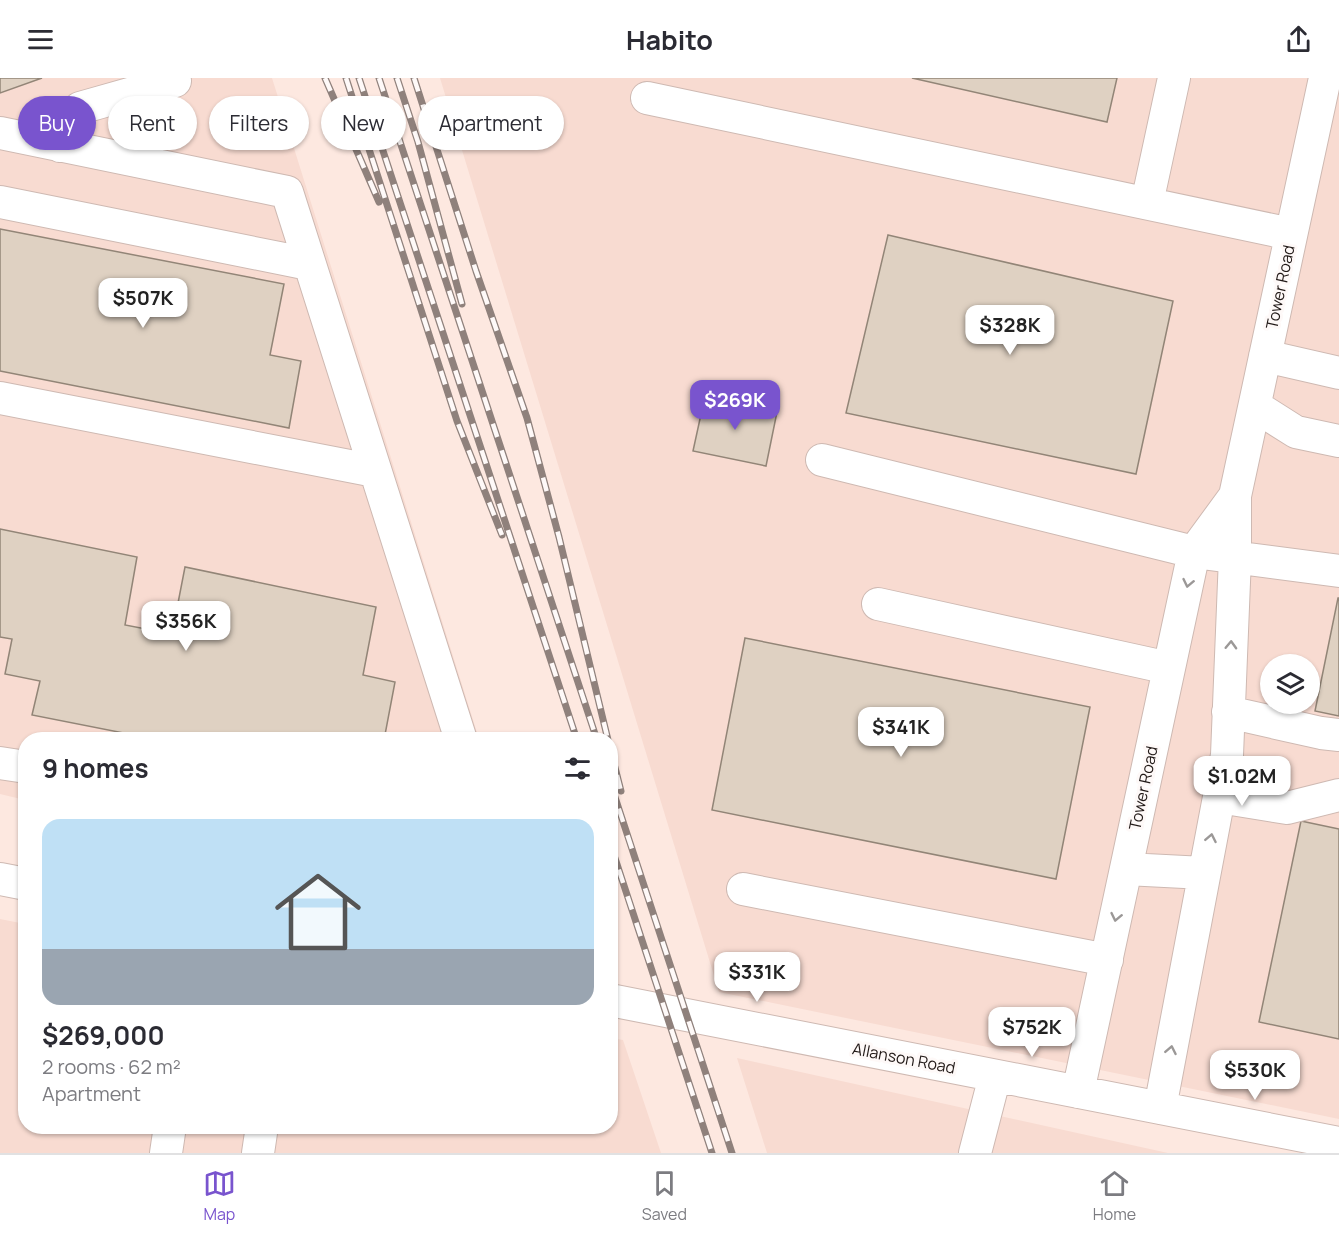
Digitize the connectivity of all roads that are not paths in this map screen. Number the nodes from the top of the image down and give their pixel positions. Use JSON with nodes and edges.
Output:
{"nodes":[{"id":1,"x":1174,"y":78,"type":"edge"},
{"id":2,"x":176,"y":81,"type":"dead end"},
{"id":3,"x":1329,"y":83,"type":"edge"},
{"id":4,"x":647,"y":98,"type":"dead end"},
{"id":5,"x":96,"y":104,"type":"edge"},
{"id":6,"x":0,"y":133,"type":"edge"},
{"id":7,"x":18,"y":137,"type":"edge"},
{"id":8,"x":80,"y":150,"type":"edge"},
{"id":9,"x":0,"y":202,"type":"edge"},
{"id":10,"x":1147,"y":203,"type":"junction"},
{"id":11,"x":1291,"y":234,"type":"junction"},
{"id":12,"x":309,"y":264,"type":"junction"},
{"id":13,"x":1265,"y":356,"type":"junction"},
{"id":14,"x":1339,"y":373,"type":"edge"},
{"id":15,"x":0,"y":398,"type":"edge"},
{"id":16,"x":1255,"y":406,"type":"junction"},
{"id":17,"x":1339,"y":441,"type":"edge"},
{"id":18,"x":822,"y":460,"type":"dead end"},
{"id":19,"x":375,"y":471,"type":"junction"},
{"id":20,"x":1235,"y":496,"type":"junction"},
{"id":21,"x":1194,"y":552,"type":"junction"},
{"id":22,"x":1234,"y":557,"type":"junction"},
{"id":23,"x":1339,"y":572,"type":"edge"},
{"id":24,"x":878,"y":604,"type":"dead end"},
{"id":25,"x":1169,"y":668,"type":"junction"},
{"id":26,"x":1228,"y":712,"type":"junction"},
{"id":27,"x":458,"y":732,"type":"edge"},
{"id":28,"x":1339,"y":735,"type":"edge"},
{"id":29,"x":0,"y":763,"type":"edge"},
{"id":30,"x":18,"y":766,"type":"edge"},
{"id":31,"x":1339,"y":795,"type":"edge"},
{"id":32,"x":1219,"y":797,"type":"junction"},
{"id":33,"x":1126,"y":869,"type":"junction"},
{"id":34,"x":1204,"y":873,"type":"junction"},
{"id":35,"x":0,"y":879,"type":"edge"},
{"id":36,"x":18,"y":882,"type":"edge"},
{"id":37,"x":743,"y":889,"type":"dead end"},
{"id":38,"x":1107,"y":960,"type":"junction"},
{"id":39,"x":618,"y":1002,"type":"edge"},
{"id":40,"x":995,"y":1076,"type":"junction"},
{"id":41,"x":1078,"y":1092,"type":"junction"},
{"id":42,"x":1160,"y":1108,"type":"junction"},
{"id":43,"x":169,"y":1134,"type":"edge"},
{"id":44,"x":261,"y":1134,"type":"edge"},
{"id":45,"x":1339,"y":1143,"type":"edge"},
{"id":46,"x":166,"y":1153,"type":"edge"},
{"id":47,"x":258,"y":1153,"type":"edge"},
{"id":48,"x":975,"y":1153,"type":"edge"}],
"edges":[{"from":1,"to":10,"type":"street"},
{"from":2,"to":5,"type":"street"},
{"from":3,"to":11,"type":"street","name":"Tower Road"},
{"from":4,"to":10,"type":"street"},
{"from":6,"to":7,"type":"street"},
{"from":8,"to":12,"type":"street"},
{"from":9,"to":12,"type":"street"},
{"from":10,"to":11,"type":"street"},
{"from":11,"to":13,"type":"street","name":"Tower Road"},
{"from":12,"to":19,"type":"street"},
{"from":13,"to":14,"type":"street"},
{"from":13,"to":16,"type":"street","name":"Tower Road"},
{"from":15,"to":19,"type":"street"},
{"from":16,"to":17,"type":"street"},
{"from":16,"to":20,"type":"street","name":"Tower Road"},
{"from":18,"to":21,"type":"street"},
{"from":19,"to":27,"type":"street"},
{"from":20,"to":21,"type":"street","name":"Tower Road"},
{"from":20,"to":22,"type":"street","name":"Tower Road"},
{"from":21,"to":22,"type":"street"},
{"from":21,"to":25,"type":"street","name":"Tower Road","one_way":true},
{"from":22,"to":23,"type":"street"},
{"from":26,"to":22,"type":"street","name":"Tower Road","one_way":true},
{"from":24,"to":25,"type":"street"},
{"from":25,"to":33,"type":"street","name":"Tower Road"},
{"from":26,"to":28,"type":"street"},
{"from":26,"to":32,"type":"street","name":"Tower Road"},
{"from":29,"to":30,"type":"street"},
{"from":31,"to":32,"type":"street"},
{"from":34,"to":32,"type":"street","name":"Tower Road","one_way":true},
{"from":33,"to":34,"type":"street"},
{"from":33,"to":38,"type":"street","name":"Tower Road","one_way":true},
{"from":42,"to":34,"type":"street","name":"Tower Road","one_way":true},
{"from":35,"to":36,"type":"street"},
{"from":37,"to":38,"type":"street"},
{"from":38,"to":41,"type":"street","name":"Tower Road"},
{"from":39,"to":40,"type":"street","name":"Allanson Road"},
{"from":40,"to":41,"type":"street","name":"Allanson Road"},
{"from":40,"to":48,"type":"street"},
{"from":41,"to":42,"type":"street","name":"Allanson Road"},
{"from":42,"to":45,"type":"street","name":"Allanson Road"},
{"from":43,"to":46,"type":"street"},
{"from":44,"to":47,"type":"street"}]}
